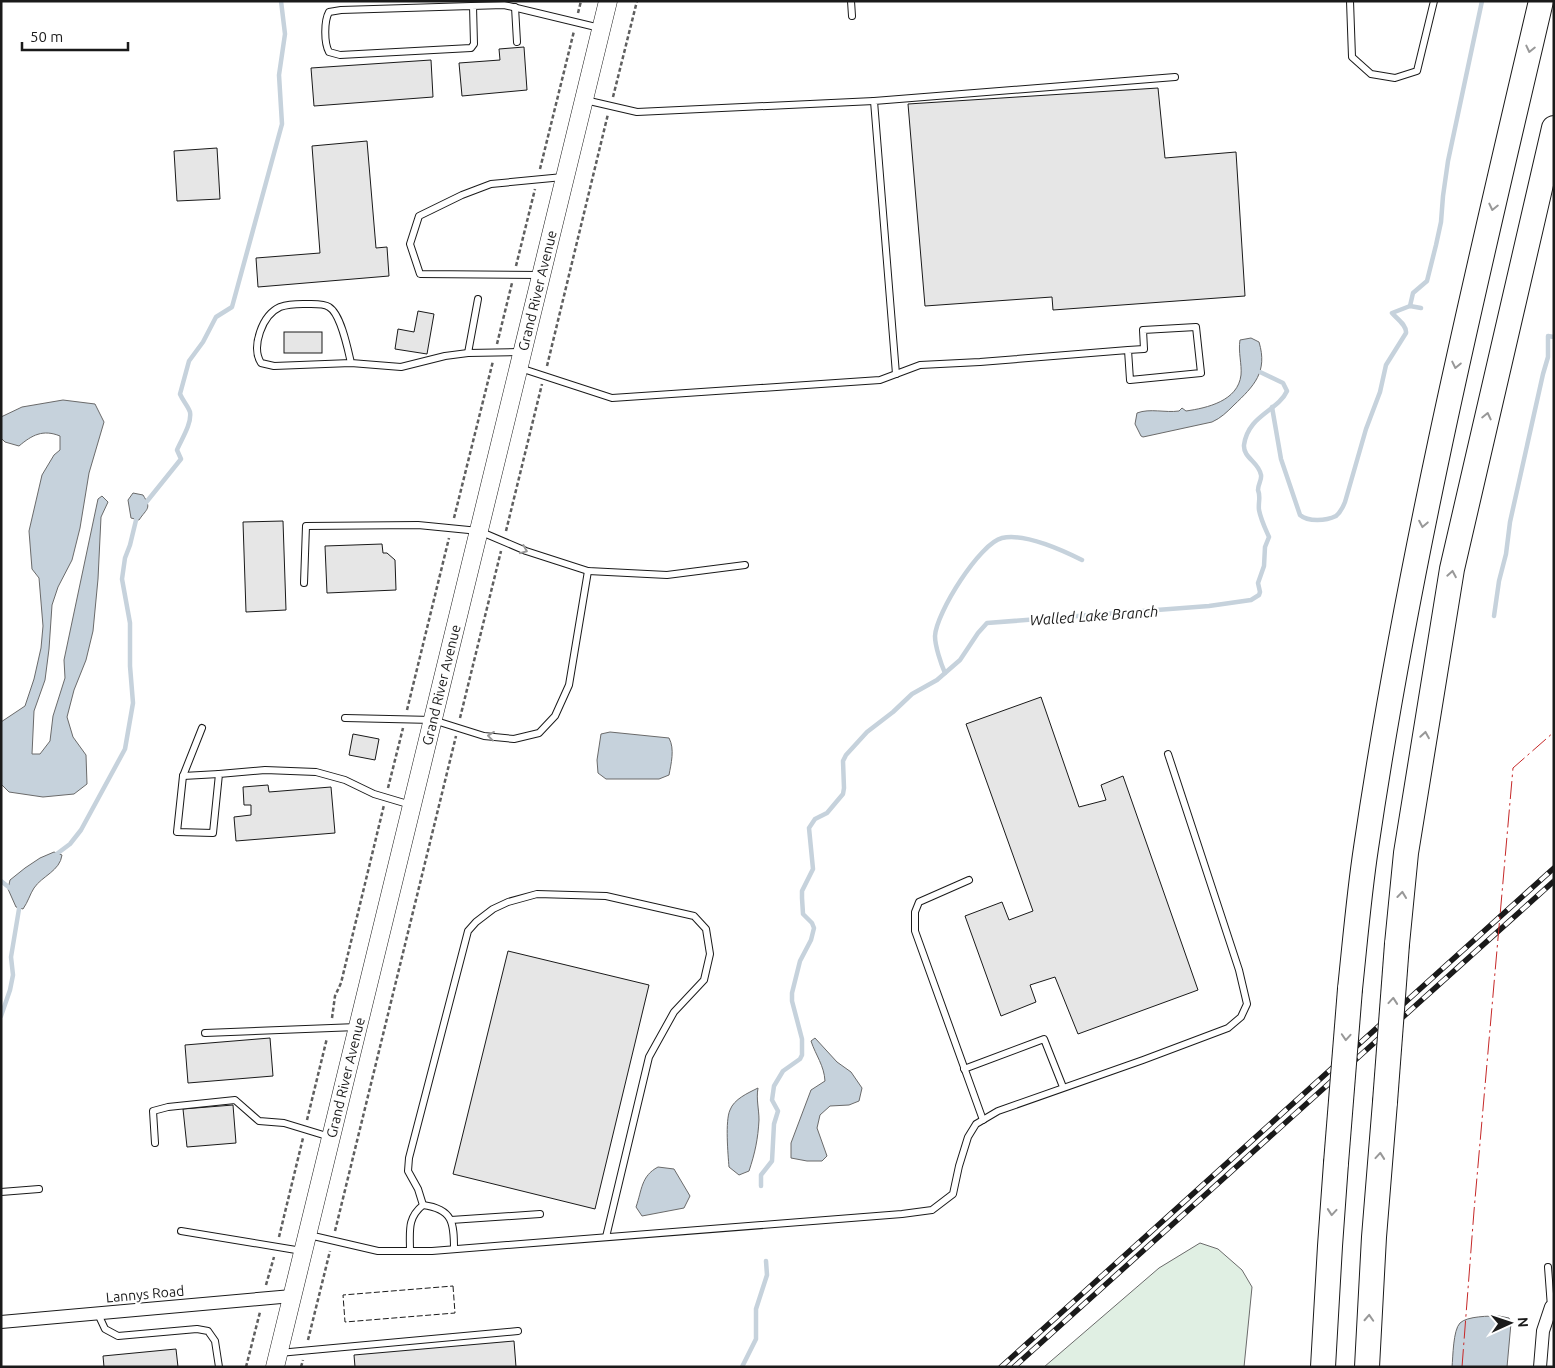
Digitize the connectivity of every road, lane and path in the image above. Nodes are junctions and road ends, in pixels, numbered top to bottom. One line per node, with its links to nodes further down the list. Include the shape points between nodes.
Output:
1 (581, 1): 11 (path)
2 (608, 1): 12 (main road, Grand River Avenue)
3 (636, 1): 17 (path)
4 (851, 1): 10 (lane)
5 (1350, 1): 6 (lane, via 1352,57 1371,74 1395,78 1417,71)
6 (1434, 1)
7 (1541, 1): 82 (highway, one-way to 82, bridge, via 1471,299 1412,576 1366,850 1350,988)
8 (472, 6): 8 (lane, via 335,10 326,17 327,48 340,56 472,48); 9 (lane)
9 (515, 7): 11 (lane); 13 (lane)
10 (852, 16)
11 (576, 22): 12 (lane); 20 (path)
12 (601, 28): 15 (main road, Grand River Avenue)
13 (517, 42)
14 (1175, 77): 16 (lane)
15 (584, 100): 17 (lane); 19 (main road, Grand River Avenue)
16 (874, 100): 17 (lane, via 637,112); 29 (lane)
17 (610, 106): 30 (path)
18 (1554, 128): 83 (highway, one-way to 18, bridge, via 1384,1102 1406,853 1452,569)
19 (565, 177): 20 (lane); 22 (main road, Grand River Avenue)
20 (538, 179): 21 (path); 21 (lane, via 491,184 441,204 419,216 410,244 420,274)
21 (514, 275): 22 (lane); 25 (path)
22 (541, 275): 27 (main road, Grand River Avenue)
23 (478, 299): 26 (lane)
24 (1128, 350): 24 (lane, via 1130,380 1201,373 1196,327 1143,330 1144,349); 29 (lane, via 920,365)
25 (495, 352): 26 (lane); 27 (lane); 31 (path)
26 (468, 353): 28 (lane, via 401,367)
27 (521, 360): 30 (lane); 32 (main road, Grand River Avenue)
28 (351, 363): 28 (lane, via 266,365 261,363 257,351 259,335 270,315 279,308 293,303 330,307 337,316)
29 (896, 374): 30 (lane, via 880,380 612,398)
30 (544, 376): 33 (path)
31 (452, 528): 32 (lane); 36 (lane, via 418,525 306,526); 38 (path)
32 (479, 531): 33 (lane); 39 (main road, Grand River Avenue)
33 (504, 541): 35 (lane, one-way to 35); 41 (path)
34 (745, 565): 35 (lane, via 667,575)
35 (588, 571): 41 (lane, one-way to 41, via 569,685 555,716 539,733 514,739 484,736)
36 (304, 583)
37 (345, 718): 38 (lane)
38 (405, 720): 39 (lane); 45 (path)
39 (433, 720): 41 (lane); 46 (main road, Grand River Avenue)
40 (202, 728): 44 (lane)
41 (458, 728): 65 (path)
42 (1168, 754): 53 (lane, via 1239,970 1246,1004 1241,1017 1228,1028)
43 (219, 774): 44 (lane); 44 (lane, via 213,833 177,832); 46 (lane, via 265,770 316,772)
44 (183, 776)
45 (390, 782)
46 (412, 805): 50 (main road, Grand River Avenue)
47 (382, 812): 49 (path)
48 (969, 880): 52 (lane, via 919,902 914,912 915,931)
49 (330, 1027): 50 (lane); 51 (lane); 55 (path)
50 (358, 1027): 56 (main road, Grand River Avenue)
51 (205, 1033)
52 (964, 1069): 53 (lane, via 1044,1039); 54 (lane)
53 (1063, 1088): 54 (lane, via 998,1110)
54 (982, 1120): 64 (lane, via 968,1137 954,1194 932,1210)
55 (305, 1129): 56 (lane); 57 (lane, via 259,1121 235,1100 153,1111); 67 (path)
56 (331, 1137): 66 (main road, Grand River Avenue)
57 (155, 1143)
58 (39, 1189): 59 (lane)
59 (1, 1192)
60 (424, 1205): 62 (lane, via 438,1207); 64 (lane, via 408,1171 409,1158 468,931 493,909 537,894 606,896 694,916 706,929 710,954 704,980 674,1012 649,1057); 69 (lane, via 414,1212)
61 (540, 1214): 62 (lane)
62 (451, 1220): 68 (lane)
63 (181, 1232): 67 (lane)
64 (606, 1237): 68 (lane)
65 (332, 1241): 66 (lane); 69 (lane, via 378,1252); 77 (path)
66 (306, 1243): 67 (lane); 71 (main road, Grand River Avenue)
67 (276, 1247): 72 (path)
68 (454, 1249): 69 (lane)
69 (410, 1251)
70 (1548, 1267): 73 (lane)
71 (292, 1296): 72 (street, Lannys Road); 78 (main road, Grand River Avenue)
72 (263, 1299): 74 (street, Lannys Road); 80 (path)
73 (1552, 1307): 84 (street, via 1543,1332)
74 (98, 1314): 75 (street, Lannys Road); 79 (lane, via 105,1329 118,1336 197,1329 208,1331 215,1341)
75 (1, 1322)
76 (518, 1331): 77 (lane)
77 (305, 1350): 78 (lane); 81 (path)
78 (276, 1360)
79 (219, 1367)
80 (246, 1367)
81 (301, 1367)
82 (1323, 1367)
83 (1367, 1367)
84 (1540, 1367)

